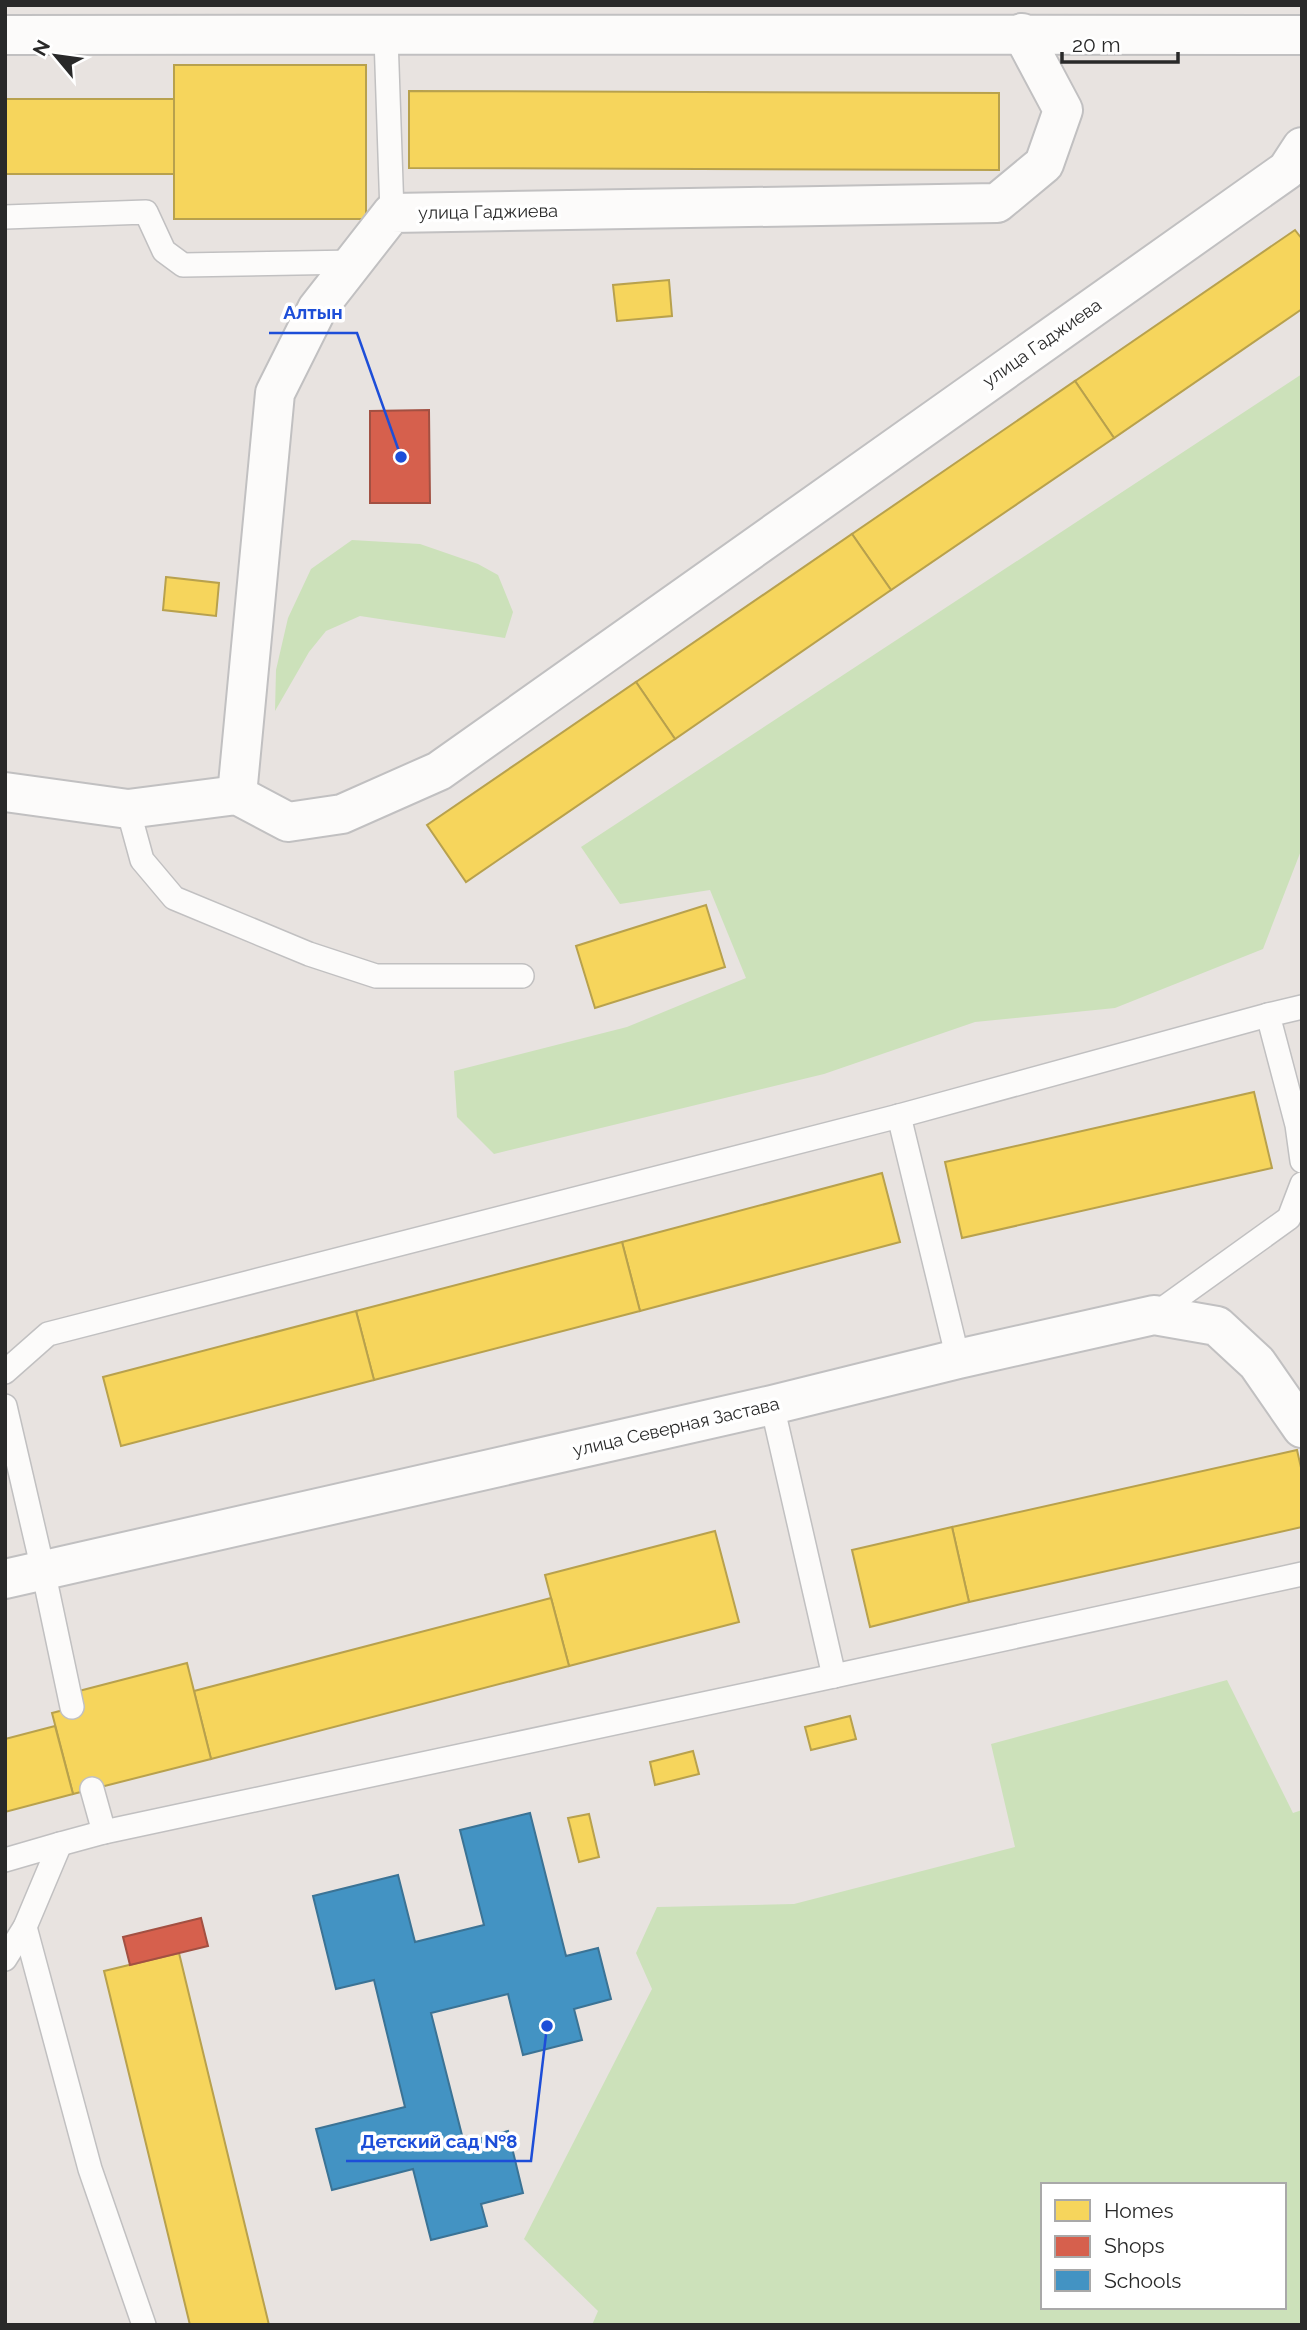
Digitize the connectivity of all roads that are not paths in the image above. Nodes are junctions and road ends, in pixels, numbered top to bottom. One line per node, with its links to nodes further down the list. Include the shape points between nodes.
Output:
1 (1022, 33): 3 (street); 4 (street); 6 (street, улица Гаджиева, via 1063,110 1044,164 997,203)
2 (5, 35): 4 (street)
3 (1302, 35)
4 (386, 37): 6 (lane)
5 (1302, 147): 10 (street, улица Гаджиева, via 1287,170 439,771 342,814 288,822)
6 (392, 213): 8 (street, улица Гаджиева)
7 (5, 217): 8 (lane, via 146,212 164,251 183,265)
8 (355, 262): 10 (street, улица Гаджиева, via 317,309 275,393)
9 (5, 792): 11 (street)
10 (237, 795): 11 (street)
11 (128, 809): 12 (lane, via 142,860 174,898 309,954 376,976)
12 (522, 976)
13 (1302, 1007): 14 (lane)
14 (1268, 1015): 15 (lane); 16 (lane)
15 (899, 1116): 19 (lane); 20 (lane, via 48,1334)
16 (1302, 1161)
17 (1302, 1184): 18 (lane, via 1289,1218)
18 (1154, 1315): 19 (street, улица Северная Застава); 23 (street, улица Северная Застава, via 1217,1326 1257,1363)
19 (958, 1359): 21 (street, улица Северная Застава)
20 (5, 1372)
21 (772, 1405): 24 (street, улица Северная Застава); 27 (lane)
22 (5, 1406): 24 (lane)
23 (1302, 1428)
24 (43, 1570): 26 (street, улица Северная Застава); 28 (lane)
25 (1302, 1574): 27 (lane)
26 (5, 1579)
27 (834, 1676): 30 (lane)
28 (72, 1707)
29 (92, 1789): 30 (lane)
30 (104, 1832): 31 (lane)
31 (60, 1844): 32 (lane); 33 (lane)
32 (5, 1860)
33 (25, 1927): 34 (lane); 35 (lane, via 90,2169)
34 (5, 1959)
35 (144, 2325)

